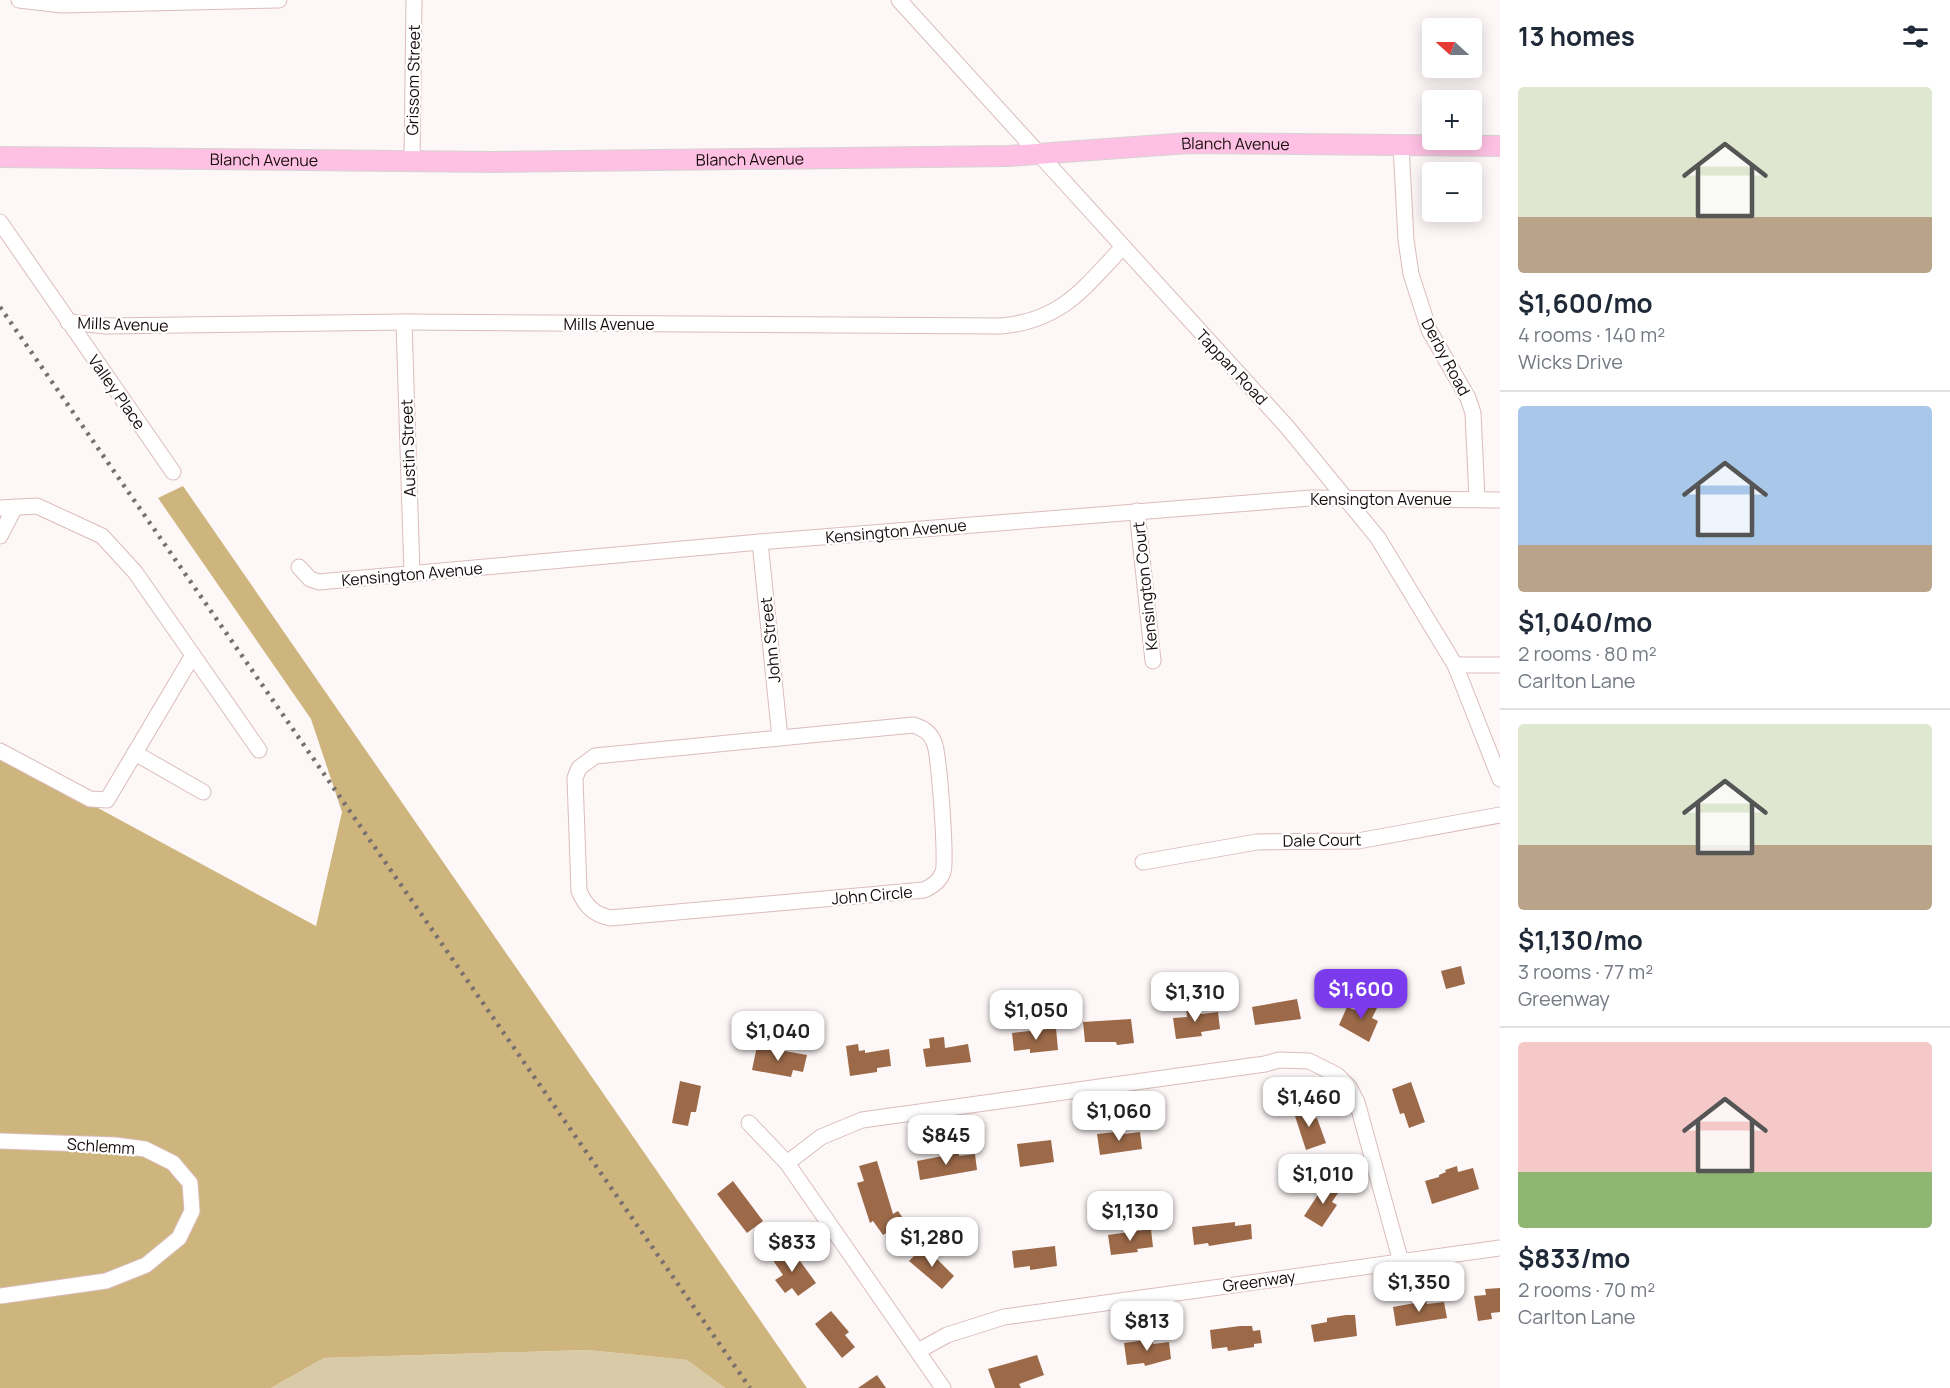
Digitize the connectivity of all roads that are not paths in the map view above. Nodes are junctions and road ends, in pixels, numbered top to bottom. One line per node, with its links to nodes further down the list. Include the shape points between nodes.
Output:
1 (19, 0): 2 (street, via 62,4)
2 (279, 0)
3 (414, 0): 9 (street, Grissom Street)
4 (899, 0): 7 (street, Tappan Road)
5 (1401, 145): 6 (main road, Blanch Avenue); 7 (main road, Blanch Avenue, via 1189,143); 16 (street, Derby Road, via 1411,274 1428,330 1473,413)
6 (1500, 146)
7 (1036, 154): 9 (main road, Blanch Avenue); 11 (street, Tappan Road)
8 (0, 157): 9 (main road, Blanch Avenue)
9 (412, 161)
10 (0, 222): 12 (street, Valley Place)
11 (1122, 248): 13 (street, Mills Avenue, via 1073,300 1040,319 1022,324); 15 (street, Tappan Road, via 1288,428)
12 (68, 322): 13 (street, Mills Avenue, via 137,326); 14 (street, Valley Place)
13 (404, 322): 23 (street, Austin Street)
14 (173, 472)
15 (1343, 496): 16 (street, Kensington Avenue); 19 (street, Kensington Avenue); 26 (street, Tappan Road, via 1378,538)
16 (1477, 499): 17 (street, Kensington Avenue)
17 (1500, 500)
18 (8, 507): 20 (street); 24 (street, via 37,506 102,536 135,572)
19 (1137, 511): 21 (street, Kensington Avenue); 25 (street, Kensington Court)
20 (0, 536)
21 (760, 542): 23 (street, Kensington Avenue); 28 (street, John Street)
22 (299, 567): 23 (street, Kensington Avenue, via 319,582)
23 (412, 574)
24 (194, 655): 29 (street); 31 (street)
25 (1153, 661)
26 (1455, 665): 27 (street); 32 (street, Tappan Road)
27 (1500, 665)
28 (780, 738): 28 (street, John Circle, via 904,725 923,728 935,745 945,860 940,880 924,890 610,918 590,909 579,891 575,778 586,760)
29 (260, 750)
30 (0, 751): 31 (street, via 90,799 107,800)
31 (135, 753): 33 (street)
32 (1500, 779)
33 (203, 792)
34 (1500, 815): 35 (street, Dale Court, via 1358,841 1257,842)
35 (1143, 862)
36 (749, 1123): 38 (street)
37 (0, 1141): 41 (street, Schlemm, via 145,1149 173,1162 190,1183 192,1211 179,1238 146,1264 106,1281)
38 (787, 1163): 40 (street, via 821,1137 862,1120 1280,1060 1309,1061 1337,1075 1358,1102); 42 (street)
39 (1500, 1248): 40 (street, Greenway)
40 (1401, 1262): 42 (street, Greenway, via 1004,1317 956,1331)
41 (0, 1296)
42 (918, 1351): 43 (street)
43 (943, 1388)

